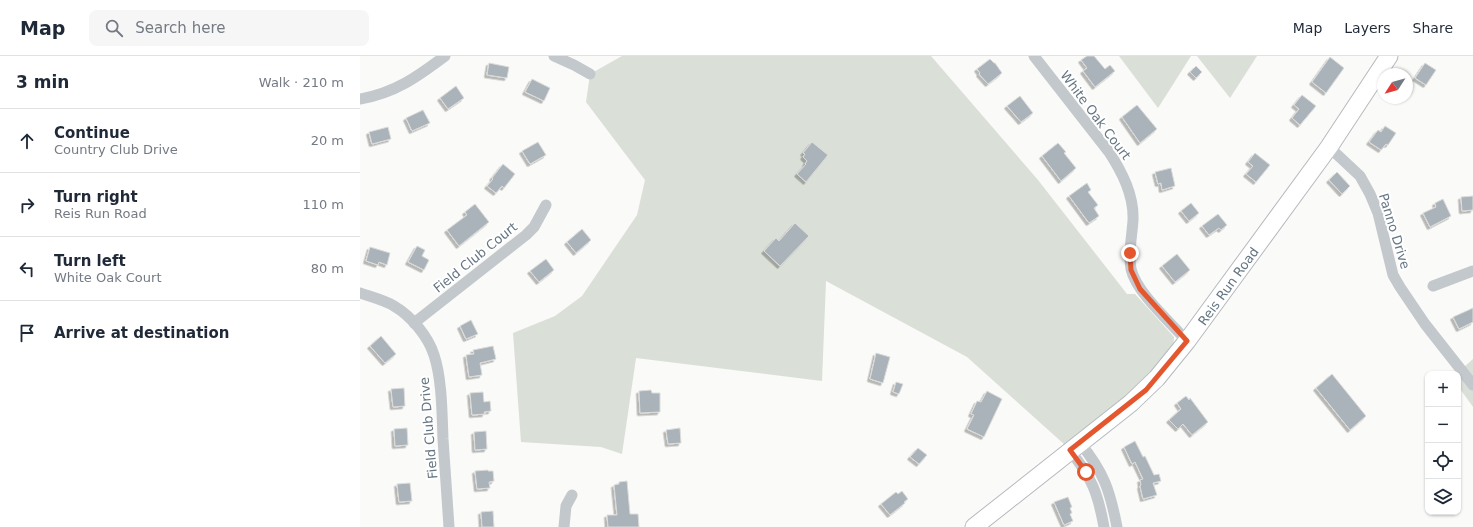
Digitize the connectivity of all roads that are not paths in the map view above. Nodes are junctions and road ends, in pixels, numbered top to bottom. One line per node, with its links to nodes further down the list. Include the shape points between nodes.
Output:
1 (445, 56): 6 (street, via 401,86)
2 (554, 56): 5 (street)
3 (1034, 56): 13 (street, White Oak Court, via 1118,165 1132,204 1131,270 1140,289)
4 (1389, 56): 7 (main road, Reis Run Road)
5 (590, 74)
6 (360, 99)
7 (1329, 147): 13 (main road, Reis Run Road); 14 (street, Panno Drive, via 1360,176 1370,194 1378,213 1393,275 1400,287 1425,324)
8 (546, 206): 12 (street, Field Club Court, via 534,227)
9 (1473, 271): 10 (street)
10 (1432, 286)
11 (360, 294): 12 (street, Field Club Drive, via 394,306)
12 (414, 323): 17 (street, Field Club Drive, via 434,355 442,396)
13 (1187, 341): 15 (main road, Reis Run Road, via 1146,390)
14 (1473, 385)
15 (1075, 447): 19 (main road, Reis Run Road); 20 (street, via 1100,504); 21 (street, via 1097,466 1104,478)
16 (572, 495): 18 (street, via 566,506)
17 (449, 527)
18 (564, 527)
19 (974, 527)
20 (1104, 527)
21 (1117, 527)

